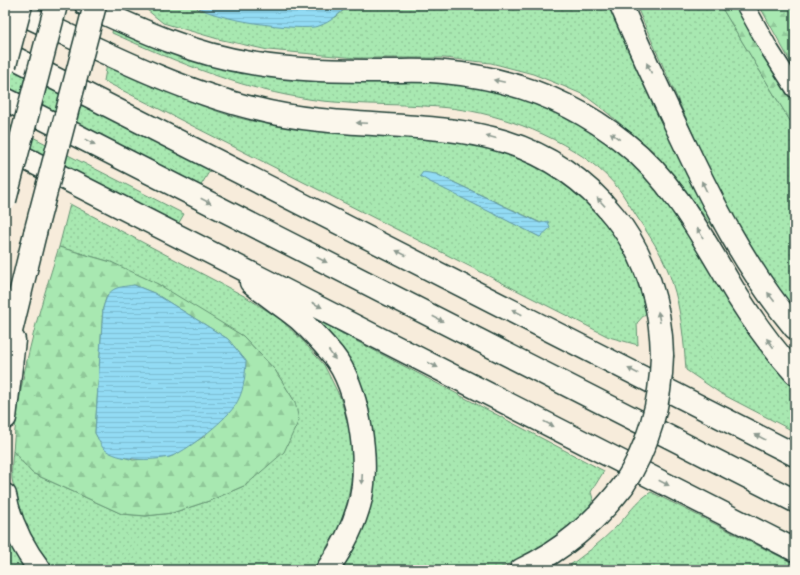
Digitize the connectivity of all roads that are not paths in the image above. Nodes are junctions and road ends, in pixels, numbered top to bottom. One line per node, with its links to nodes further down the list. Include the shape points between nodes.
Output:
1 (21, 5): 9 (highway, bridge)
2 (56, 5): 13 (highway, bridge)
3 (86, 5): 18 (highway, one-way to 3, via 755,322 693,221 654,171 626,143 597,123 552,98 516,85 443,72 321,70 232,60 184,48)
4 (95, 5): 15 (highway, bridge)
5 (621, 5): 16 (highway, one-way to 5, via 758,280 710,197)
6 (745, 5): 10 (street)
7 (5, 6): 26 (highway, one-way to 7, bridge, via 546,557 576,536 600,514 623,486 640,456 653,424 660,390 662,332 646,271 631,241 609,210 566,171 541,156 508,142 472,132 329,120 256,109 217,98 158,76)
8 (5, 53): 20 (highway, one-way to 8)
9 (5, 65)
10 (795, 89)
11 (5, 99): 22 (highway, one-way to 22)
12 (5, 148): 14 (highway)
13 (5, 200)
14 (232, 262): 23 (highway, one-way to 23); 25 (highway, one-way to 25, via 259,290 299,319 333,356 353,393 364,450 361,498 344,541)
15 (19, 297): 17 (highway); 19 (highway)
16 (795, 328)
17 (5, 356)
18 (795, 373)
19 (5, 418)
20 (795, 455)
21 (5, 495): 24 (highway, via 11,520)
22 (795, 501)
23 (795, 550)
24 (40, 570)
25 (328, 570)
26 (521, 570)

